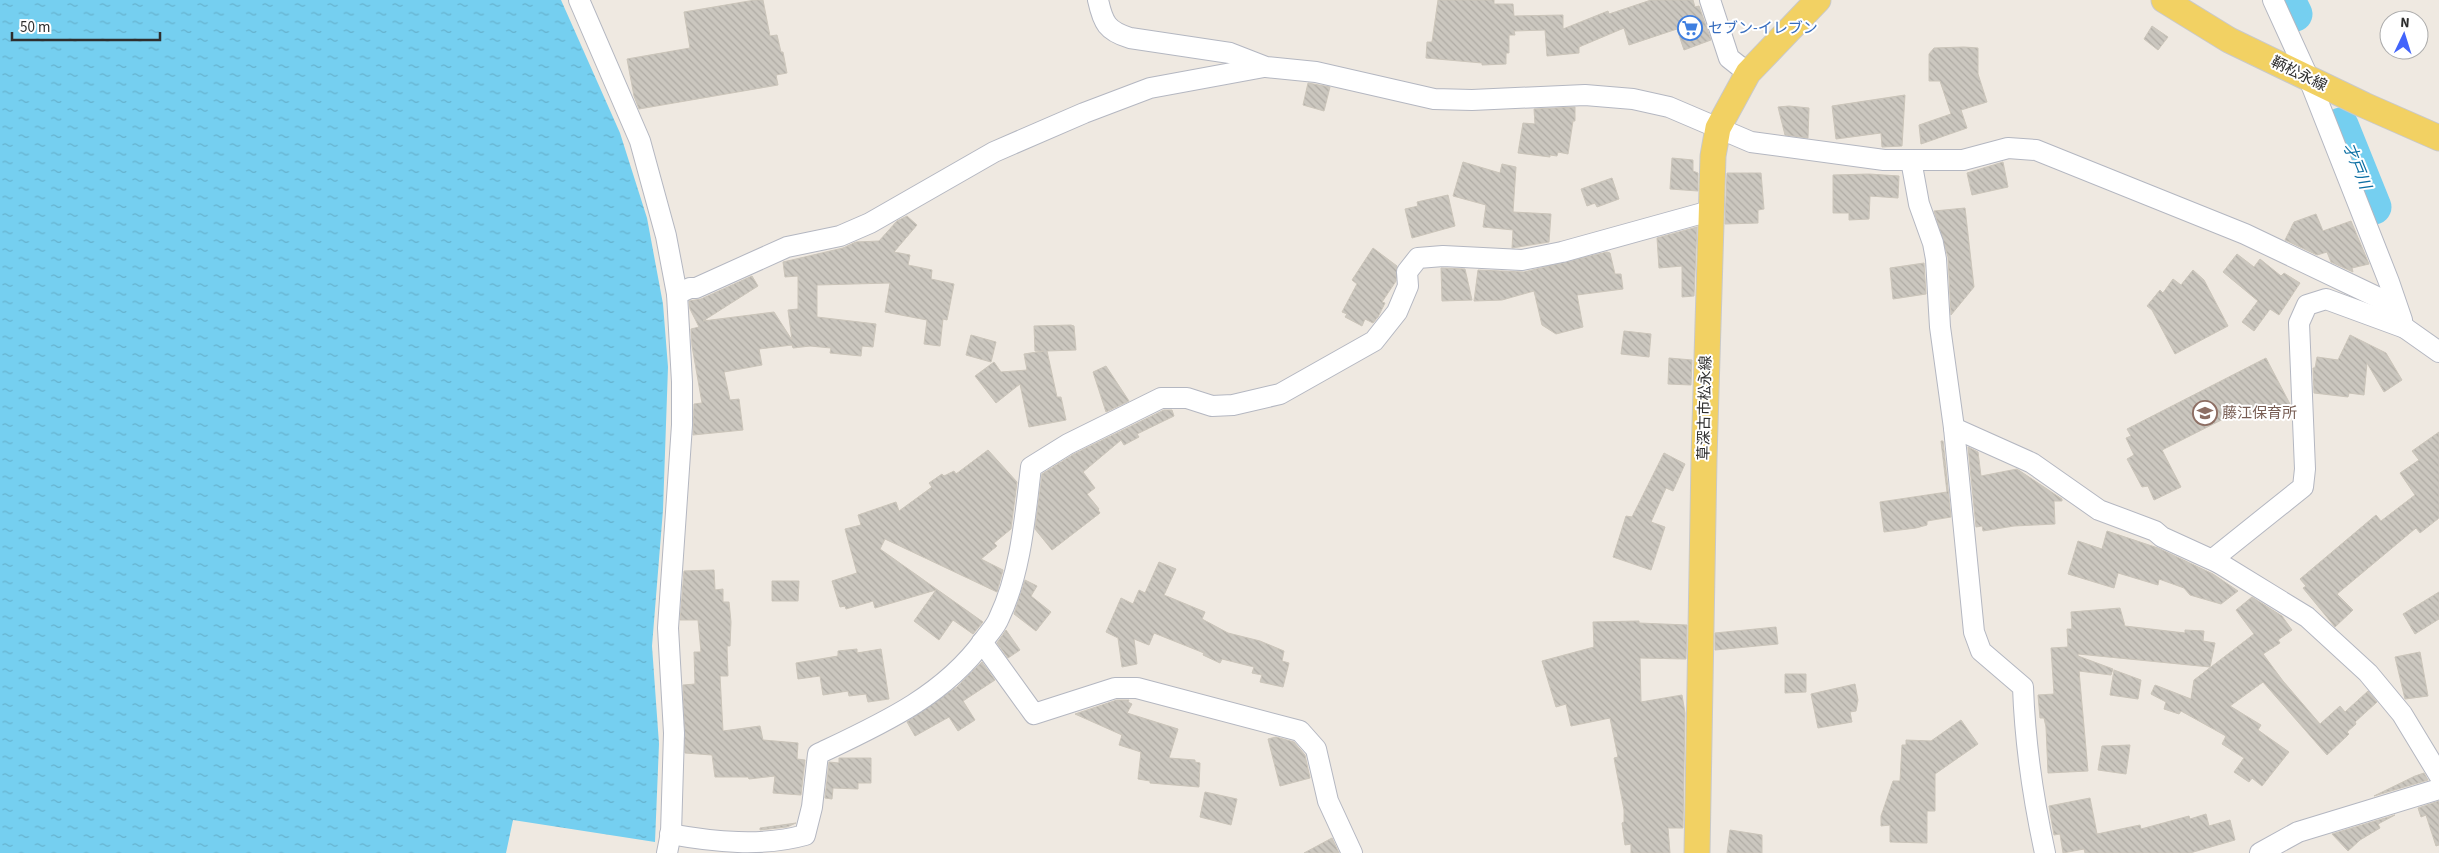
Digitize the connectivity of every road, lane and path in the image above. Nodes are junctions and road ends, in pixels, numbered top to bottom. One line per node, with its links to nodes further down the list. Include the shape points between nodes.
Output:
1 (579, 0): 14 (street, via 640,141 666,236)
2 (1098, 0): 7 (street, via 1107,27 1116,34 1230,53)
3 (1710, 0): 8 (street, via 1729,58)
4 (1818, 0): 8 (main road, 草深古市松永線)
5 (2164, 0): 9 (main road, 鞆松永線, via 2229,40)
6 (2273, 0): 9 (street)
7 (1266, 66): 10 (street, via 1316,72 1434,99 1585,96 1632,99 1668,108); 14 (street, via 1150,88 1084,113 994,152 870,223 840,236 787,247)
8 (1748, 73): 10 (main road, 草深古市松永線)
9 (2309, 79): 11 (main road, 鞆松永線); 15 (street)
10 (1718, 128): 12 (street, via 1751,142 1884,160); 13 (main road, 草深古市松永線)
11 (2439, 138)
12 (1912, 160): 15 (street, via 1963,160 2008,148 2036,150 2245,234 2379,298); 17 (street, via 1920,204 1936,259 1940,328)
13 (1710, 211): 19 (street, via 1522,260 1418,258 1408,272 1408,286 1396,312 1374,341 1280,394 1233,405 1212,406 1187,398 1161,398 1068,444 1031,467 1023,534 1012,584 999,620); 24 (main road, 草深古市松永線)
14 (677, 294): 22 (street, via 682,425 668,628 674,733)
15 (2404, 328): 16 (street); 18 (street, via 2326,299 2307,305 2299,323 2303,487 2214,559)
16 (2439, 352)
17 (1954, 428): 18 (street, via 2032,463 2099,510 2155,531); 25 (street, via 1974,632 1981,651 2023,688 2024,732)
18 (2219, 563): 20 (street, via 2307,617 2368,673 2402,714)
19 (982, 642): 22 (street, via 966,663 933,692 885,722 818,754 805,835 790,839); 23 (street, via 1034,714 1115,688 1138,688 1300,731 1316,749 1328,801)
20 (2439, 775)
21 (2439, 789): 26 (street, via 2298,832)
22 (669, 844)
23 (1352, 853)
24 (1697, 853)
25 (2045, 853)
26 (2260, 853)

